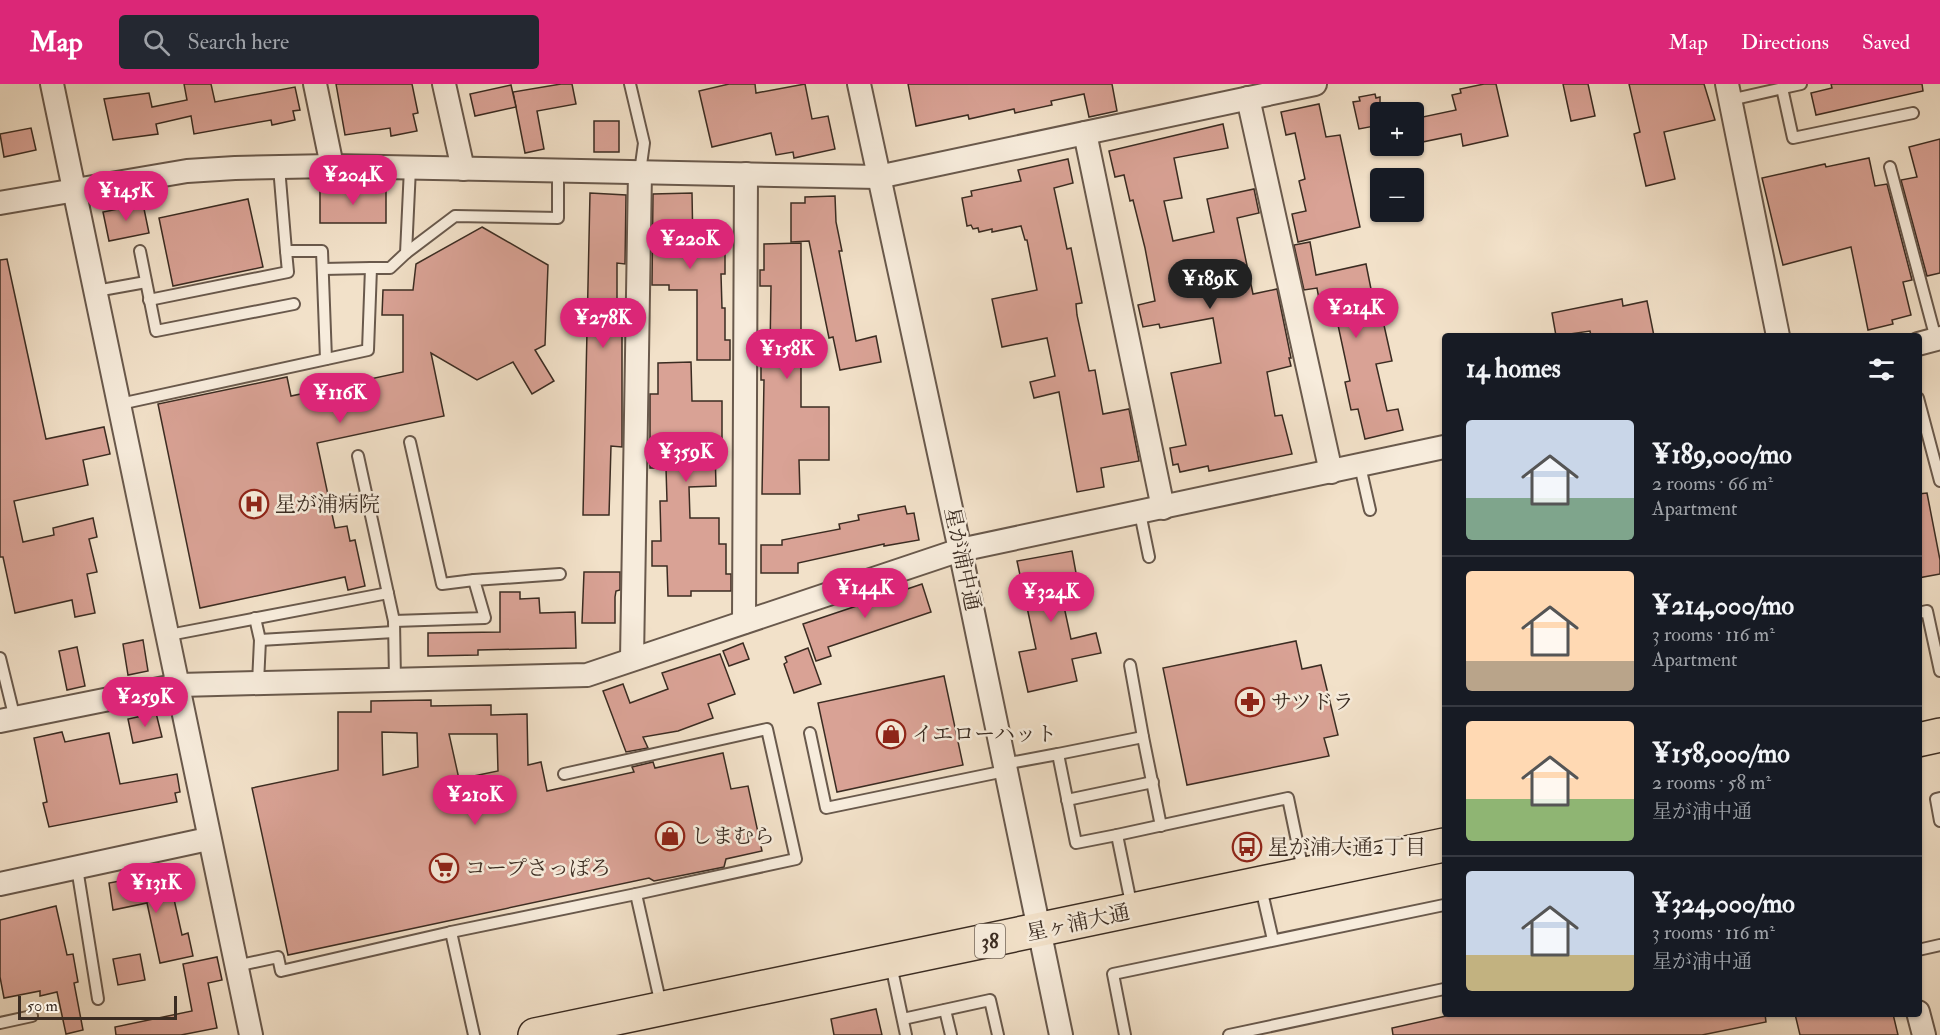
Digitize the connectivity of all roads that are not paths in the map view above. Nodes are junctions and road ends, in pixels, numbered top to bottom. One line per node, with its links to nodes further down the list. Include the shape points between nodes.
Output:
1 (52, 84): 22 (street)
2 (315, 84): 13 (street)
3 (444, 84): 17 (street)
4 (630, 84): 19 (lane, via 644,143)
5 (859, 84): 21 (street, 星が浦中通)
6 (1315, 84): 10 (street)
7 (1801, 84): 8 (lane)
8 (1782, 88): 9 (lane); 11 (lane, via 1793,138)
9 (1729, 92): 33 (street)
10 (1248, 98): 12 (street); 42 (street)
11 (1912, 113)
12 (1084, 133): 21 (street); 44 (street)
13 (332, 166): 14 (street); 16 (street)
14 (279, 167): 22 (street, via 187,171); 25 (lane)
15 (1890, 167): 34 (lane)
16 (410, 168): 17 (street); 26 (lane)
17 (463, 169): 18 (street)
18 (558, 171): 19 (street); 26 (lane, via 558,218 455,216)
19 (640, 172): 20 (street); 59 (street)
20 (746, 174): 21 (street); 54 (street)
21 (878, 177): 47 (street, 星が浦中通)
22 (75, 190): 23 (street); 30 (street)
23 (0, 203)
24 (140, 251): 29 (lane)
25 (286, 251): 27 (lane, via 322,251); 31 (lane, via 288,272)
26 (406, 253): 28 (lane, via 390,268)
27 (323, 268): 28 (lane); 35 (lane)
28 (371, 268): 35 (lane, via 368,350)
29 (146, 282): 30 (lane); 31 (lane)
30 (96, 291): 36 (street)
31 (149, 300): 32 (lane, via 156,331)
32 (294, 304)
33 (1777, 333)
34 (1932, 341)
35 (326, 359): 36 (lane)
36 (120, 404): 56 (street)
37 (1922, 413): 43 (lane)
38 (410, 442): 50 (lane, via 442,584)
39 (1442, 447): 41 (street)
40 (358, 456): 51 (lane)
41 (1360, 465): 42 (street); 45 (lane)
42 (1331, 472): 44 (street)
43 (1940, 481)
44 (1163, 508): 46 (street)
45 (1370, 510)
46 (1140, 513): 47 (street); 48 (lane)
47 (960, 550): 54 (street); 71 (street, 星が浦中通)
48 (1149, 558)
49 (560, 574): 50 (lane)
50 (474, 580): 55 (lane, via 484,618)
51 (388, 593): 53 (lane); 55 (lane)
52 (1922, 612): 61 (lane, via 1927,611)
53 (255, 618): 56 (lane); 57 (lane)
54 (744, 622): 59 (street)
55 (394, 627): 57 (lane); 62 (lane)
56 (169, 635): 64 (street)
57 (260, 640): 63 (lane)
58 (0, 658): 65 (lane)
59 (632, 659): 62 (street, via 587,675)
60 (1130, 665): 68 (lane)
61 (1940, 671)
62 (395, 680): 63 (street)
63 (258, 683): 64 (street)
64 (179, 685): 65 (street); 79 (street)
65 (7, 720)
66 (810, 733): 71 (lane, via 826,808)
67 (1940, 735): 69 (highway)
68 (1143, 736): 70 (lane); 73 (lane)
69 (1922, 739)
70 (1058, 754): 71 (lane); 75 (lane)
71 (1004, 768): 88 (street, 星が浦中通)
72 (564, 774): 85 (lane, via 767,729 796,859)
73 (1152, 782): 75 (lane); 77 (lane)
74 (1940, 798): 76 (lane, via 1936,798)
75 (1067, 800): 78 (lane, via 1076,843)
76 (1940, 821)
77 (1161, 826): 78 (lane); 82 (lane, via 1288,798)
78 (1117, 835): 87 (lane)
79 (208, 839): 81 (street); 94 (street)
80 (1442, 845): 82 (highway, 星ヶ浦大通 / 38)
81 (76, 868): 83 (street); 96 (lane)
82 (1304, 875): 84 (highway, 星ヶ浦大通 / 38)
83 (0, 884)
84 (1260, 884): 87 (highway, 星ヶ浦大通 / 38); 90 (lane)
85 (636, 894): 89 (lane); 97 (lane)
86 (1442, 904): 90 (lane)
87 (1133, 911): 88 (highway, 星ヶ浦大通 / 38)
88 (1039, 931): 93 (highway, 星ヶ浦大通 / 38); 109 (street, 星が浦中通)
89 (452, 932): 94 (lane, via 281,971 278,957); 104 (lane)
90 (1273, 940): 110 (lane, via 1113,974)
91 (1940, 945): 92 (lane)
92 (1922, 949)
93 (890, 962): 97 (highway, 星ヶ浦大通 / 38); 101 (lane)
94 (236, 966): 103 (street)
95 (1442, 989): 111 (lane)
96 (98, 999)
97 (662, 1009): 105 (highway, 星ヶ浦大通 / 38)
98 (945, 1010): 101 (lane); 107 (lane); 108 (lane, via 990,1000)
99 (32, 1016): 102 (lane)
100 (1919, 1017): 112 (street)
101 (903, 1020): 106 (lane)
102 (0, 1023)
103 (251, 1035)
104 (474, 1035)
105 (535, 1035)
106 (906, 1035)
107 (951, 1035)
108 (998, 1035)
109 (1061, 1035)
110 (1125, 1035)
111 (1229, 1035)
112 (1924, 1035)

